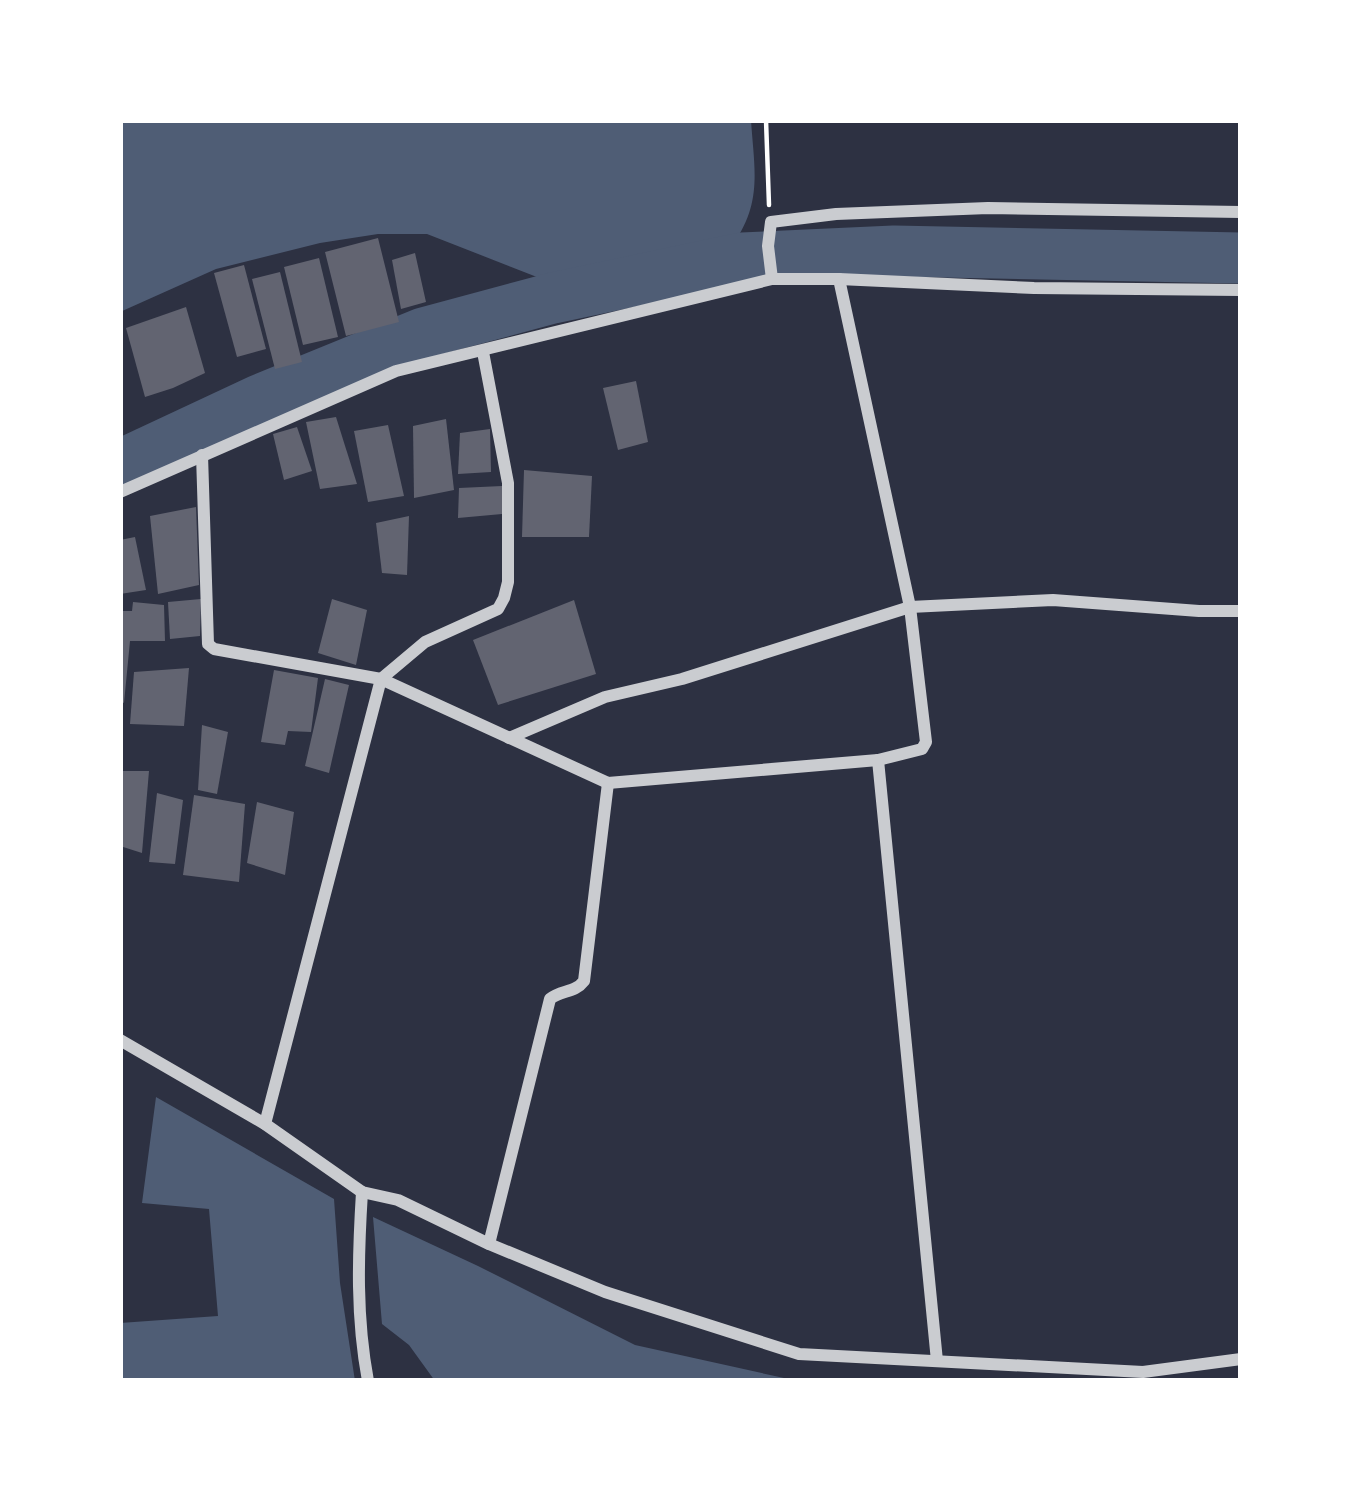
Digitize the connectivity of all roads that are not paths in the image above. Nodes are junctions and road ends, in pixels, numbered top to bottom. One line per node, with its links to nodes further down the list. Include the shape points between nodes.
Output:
1 (1241, 212): 2 (street, via 836,214 770,223)
2 (771, 274): 3 (street); 5 (street)
3 (839, 279): 4 (street); 8 (street)
4 (1241, 290)
5 (483, 352): 6 (street, via 396,371); 10 (street, via 508,483 505,598 499,609 425,642)
6 (202, 455): 7 (street); 10 (street, via 211,648)
7 (120, 492)
8 (910, 607): 9 (street, via 1053,600); 11 (street, via 605,697); 12 (street, via 926,742)
9 (1241, 611)
10 (381, 679): 11 (street); 15 (street)
11 (509, 738): 13 (street)
12 (878, 760): 13 (street); 19 (street)
13 (608, 783): 17 (street, via 584,981 550,999)
14 (120, 1040): 15 (street)
15 (265, 1124): 16 (street)
16 (362, 1192): 17 (street, via 398,1200); 20 (street, via 357,1270)
17 (489, 1244): 19 (street, via 605,1292 799,1354)
18 (1241, 1359): 19 (street, via 1143,1372)
19 (937, 1361)
20 (368, 1381)

